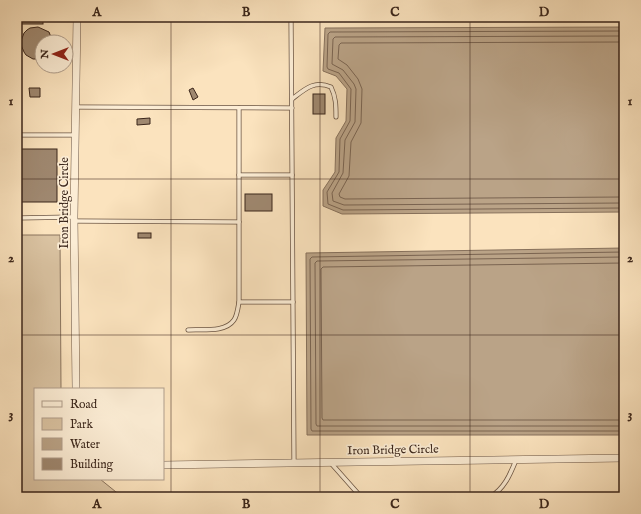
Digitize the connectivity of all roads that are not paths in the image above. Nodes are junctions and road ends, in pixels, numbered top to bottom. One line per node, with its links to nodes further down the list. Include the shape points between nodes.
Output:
1 (77, 17): 4 (street, Iron Bridge Circle)
2 (291, 17): 3 (lane)
3 (292, 99): 6 (lane); 7 (lane, via 310,85 332,87 336,101)
4 (76, 107): 5 (lane); 8 (street, Iron Bridge Circle)
5 (239, 108): 6 (lane); 10 (lane)
6 (292, 108): 11 (lane)
7 (336, 117)
8 (75, 135): 9 (lane); 13 (street, Iron Bridge Circle)
9 (17, 136)
10 (239, 175): 11 (lane); 14 (lane)
11 (292, 175): 16 (lane)
12 (17, 218): 13 (lane)
13 (74, 219): 14 (lane); 18 (street, Iron Bridge Circle)
14 (239, 222): 15 (lane)
15 (239, 302): 16 (lane); 17 (lane, via 235,319 230,325 219,329)
16 (293, 302): 22 (lane)
17 (188, 330)
18 (76, 388)
19 (624, 458): 20 (street, Iron Bridge Circle)
20 (516, 460): 21 (street, Iron Bridge Circle); 25 (lane, via 507,481)
21 (330, 462): 22 (street, Iron Bridge Circle); 24 (lane)
22 (294, 463): 23 (street, Iron Bridge Circle)
23 (164, 465)
24 (361, 497)
25 (490, 497)

